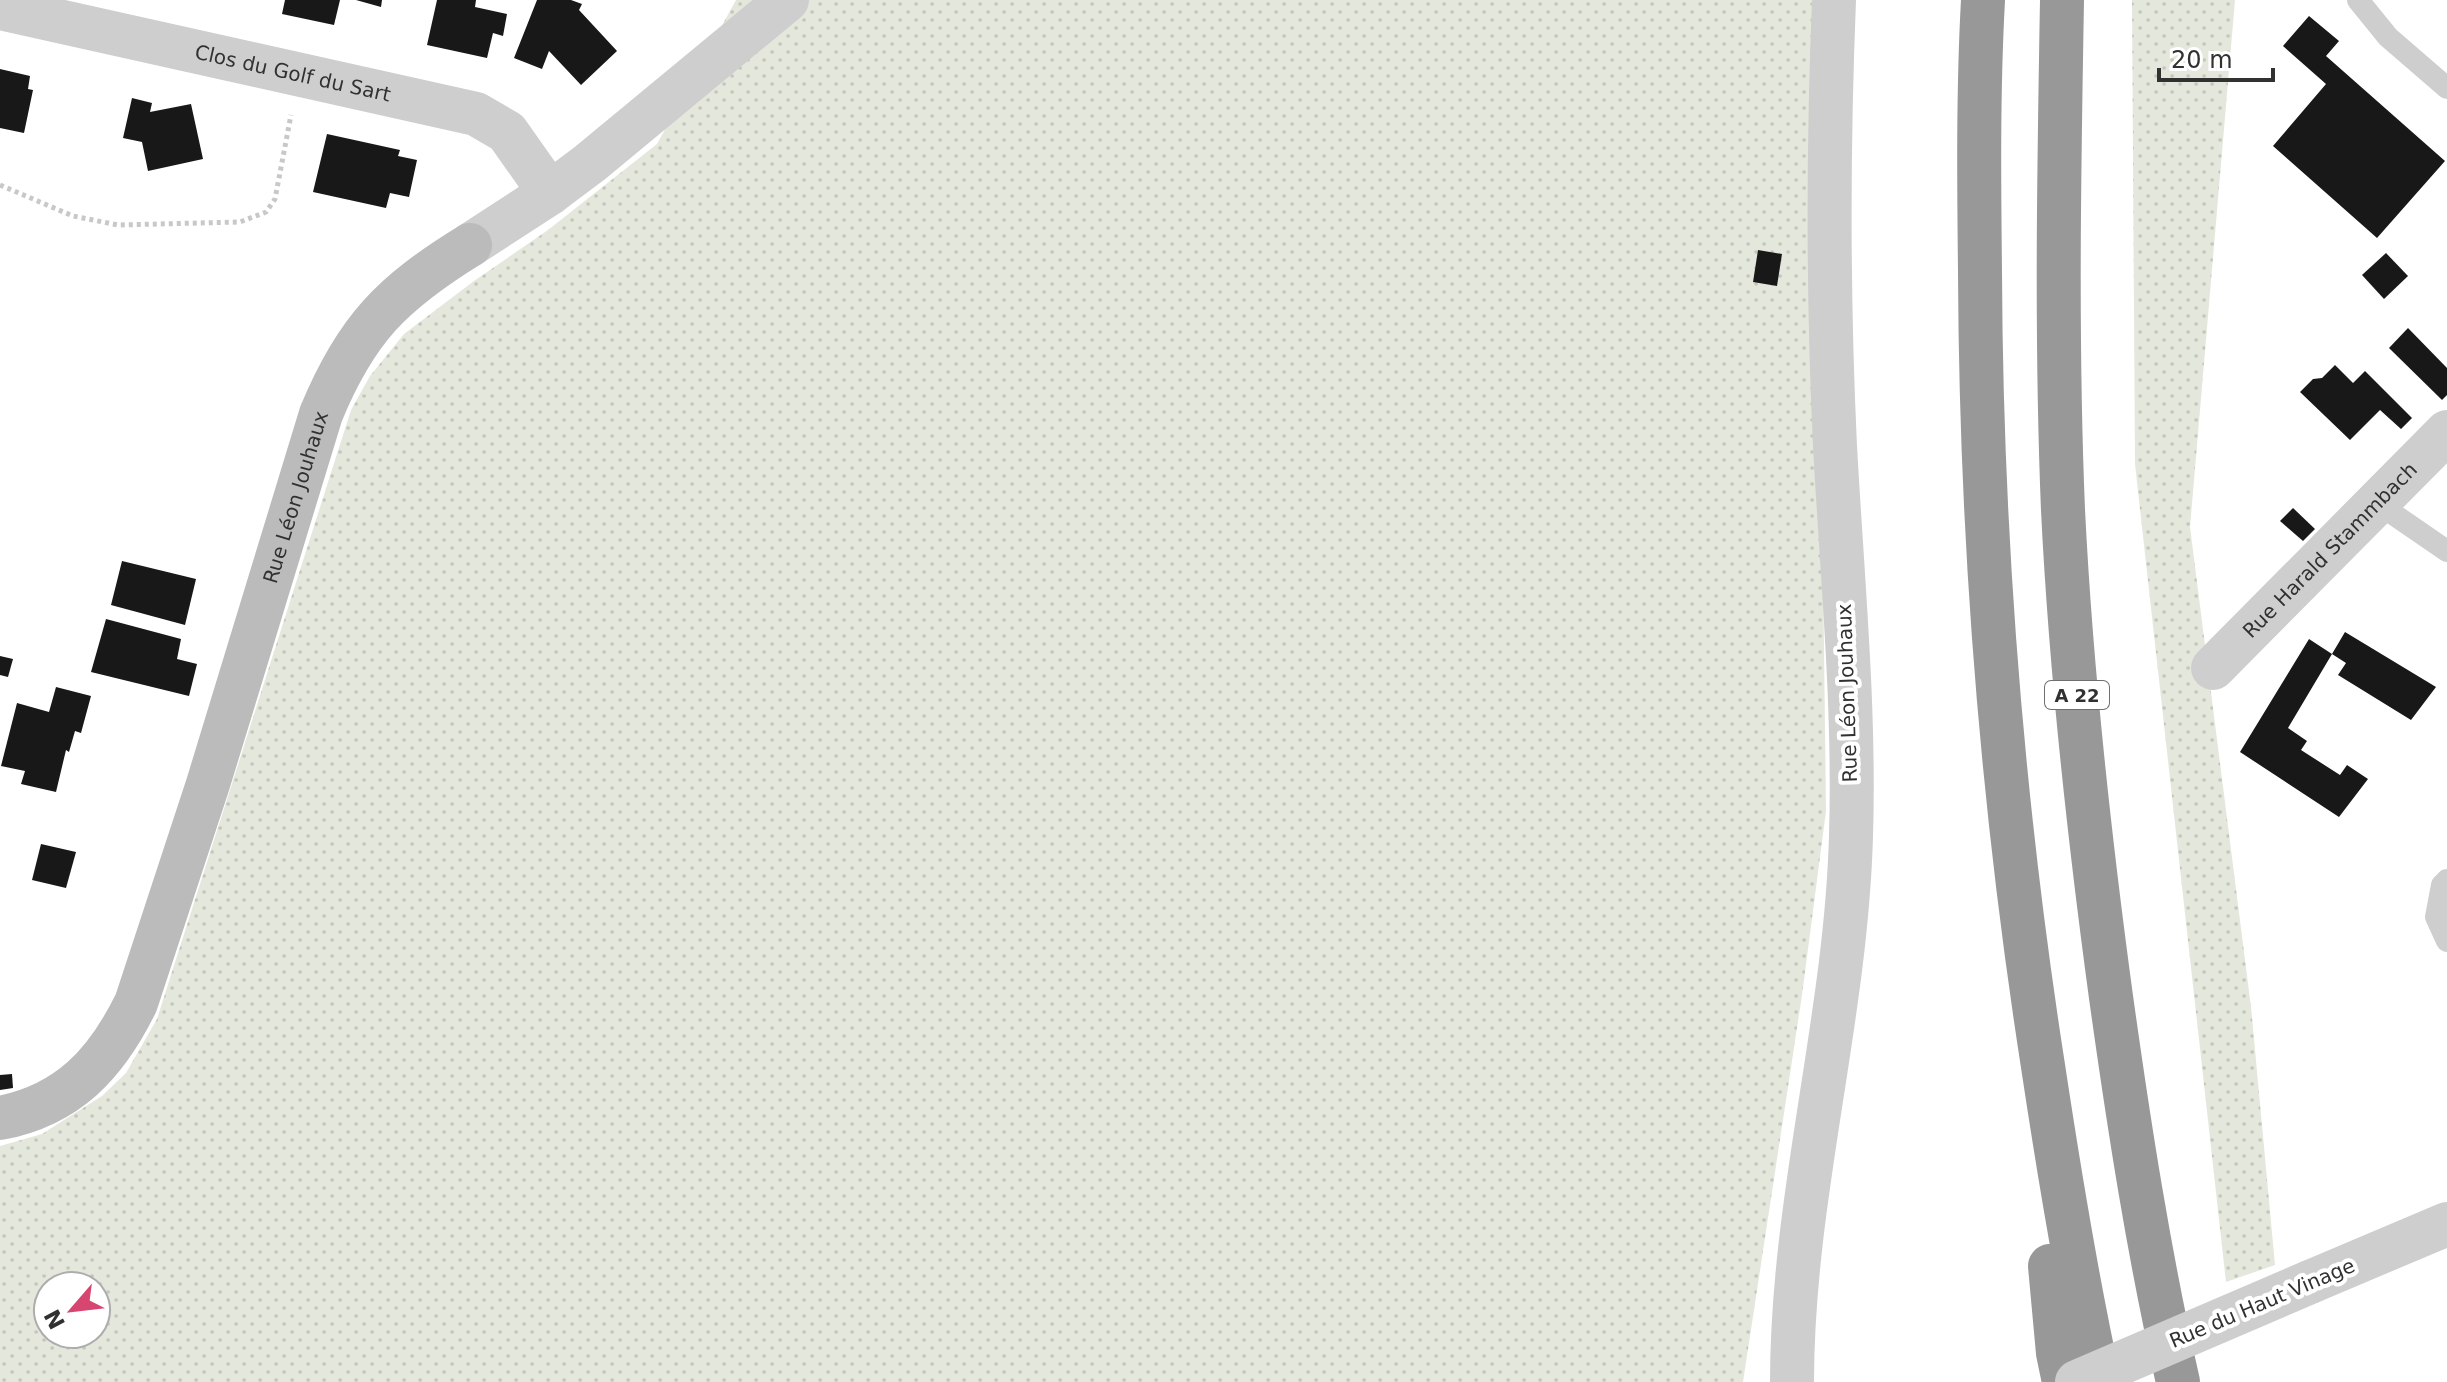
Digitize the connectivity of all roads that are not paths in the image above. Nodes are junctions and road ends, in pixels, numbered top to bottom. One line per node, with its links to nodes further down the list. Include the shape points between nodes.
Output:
1 (787, 0): 8 (street, Rue Léon Jouhaux)
2 (1834, 0): 18 (street, Rue Léon Jouhaux, via 1832,321 1851,834 1843,956 1801,1227)
3 (1983, 0): 15 (highway, via 1980,328 1989,589 2014,863)
4 (2062, 0): 22 (highway, A 22, via 2057,315 2063,512 2078,711 2116,1033 2149,1243)
5 (2358, 0): 7 (lane, via 2388,37)
6 (0, 8): 8 (street, Clos du Golf du Sart, via 476,114 507,132)
7 (2447, 88)
8 (550, 193): 16 (street, Rue Léon Jouhaux, via 393,300 350,352 321,414 136,1003 110,1049 71,1089 28,1113)
9 (2447, 432): 10 (street, Rue Harald Stammbach)
10 (2377, 503): 11 (lane); 12 (street, Rue Harald Stammbach)
11 (2447, 551)
12 (2213, 668)
13 (2447, 880): 14 (lane, via 2436,917)
14 (2447, 941)
15 (2043, 1068): 19 (highway, via 2052,1303); 21 (highway, via 2072,1255)
16 (0, 1118)
17 (2447, 1224): 20 (street, Rue du Haut Vinage, bridge)
18 (1792, 1382)
19 (2064, 1382)
20 (2077, 1382)
21 (2099, 1382)
22 (2178, 1382)

